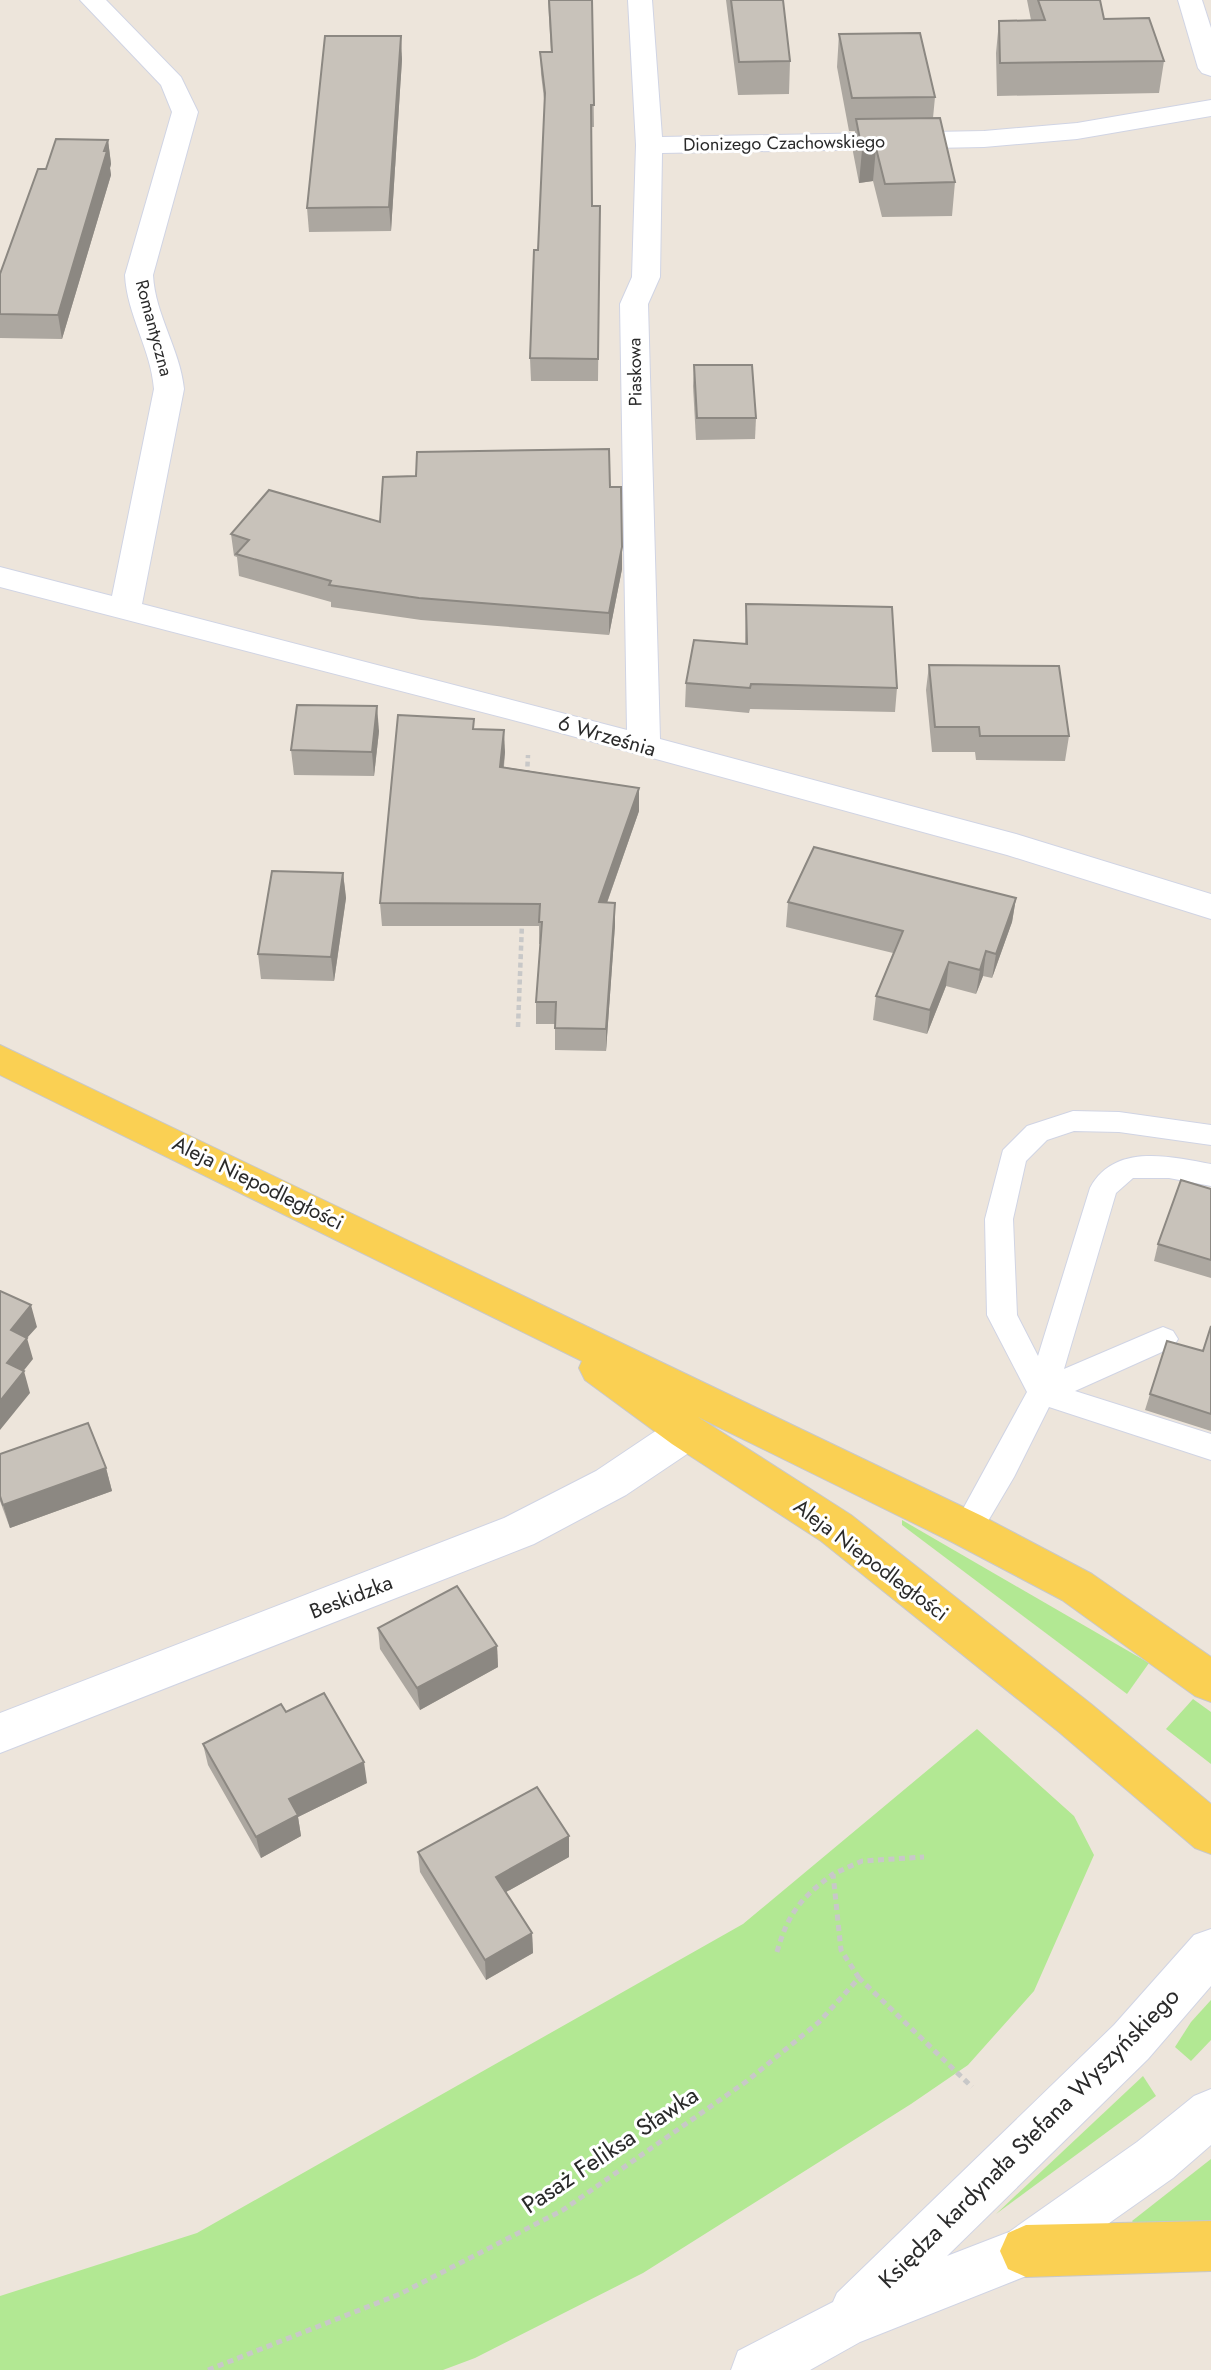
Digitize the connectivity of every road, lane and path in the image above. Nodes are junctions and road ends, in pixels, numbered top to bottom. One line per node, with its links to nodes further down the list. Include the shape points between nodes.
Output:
1 (92, 0): 8 (street, Romantyczna, via 172,82 185,112 139,279 165,355 169,389)
2 (640, 0): 6 (street, Piaskowa)
3 (1190, 0): 4 (street)
4 (1211, 68)
5 (1211, 108): 6 (street, Dionizego Czachowskiego, via 1077,131 984,139)
6 (649, 145): 10 (street, Piaskowa, via 646,277 634,304)
7 (0, 577): 8 (street, 6 Września)
8 (125, 609): 9 (street, 6 Września)
9 (530, 713): 10 (street, 6 Września); 11 (path)
10 (644, 747): 12 (street, 6 Września, via 1016,846)
11 (527, 782)
12 (1211, 907)
13 (522, 918): 14 (path)
14 (518, 1027)
15 (0, 1059): 18 (main road, Aleja Niepodległości)
16 (1211, 1135): 20 (lane, via 1119,1122 1073,1121 1037,1133 1013,1157 999,1219 1002,1315)
17 (1211, 1175): 20 (lane, via 1169,1167 1126,1168 1104,1188)
18 (516, 1307): 21 (main road, Aleja Niepodległości); 23 (main road, Aleja Niepodległości)
19 (1163, 1339): 20 (lane)
20 (1042, 1392): 22 (lane); 23 (lane)
21 (687, 1432): 25 (street, Beskidzka, via 611,1483 519,1531); 26 (main road, Aleja Niepodległości, via 836,1528)
22 (1211, 1447)
23 (967, 1529): 24 (main road, Aleja Niepodległości, via 1076,1587)
24 (1211, 1682)
25 (0, 1733)
26 (1211, 1833)
27 (925, 1857): 28 (path, via 862,1861)
28 (834, 1874): 30 (path, via 802,1898 784,1921); 31 (path, via 841,1950)
29 (1211, 1951): 36 (street, Księdza kardynała Stefana Wyszyńskiego, via 1131,2042)
30 (777, 1952)
31 (859, 1978): 32 (path); 37 (path, Pasaż Feliksa Sławka, via 819,2022 747,2081 563,2210 400,2294)
32 (972, 2087)
33 (1211, 2112): 35 (street, Księdza kardynała Stefana Wyszyńskiego, via 1155,2160)
34 (1211, 2246): 35 (main road)
35 (1026, 2251): 36 (street, Księdza kardynała Stefana Wyszyńskiego)
36 (844, 2323): 38 (street, Księdza kardynała Stefana Wyszyńskiego)
37 (208, 2370)
38 (757, 2370)

